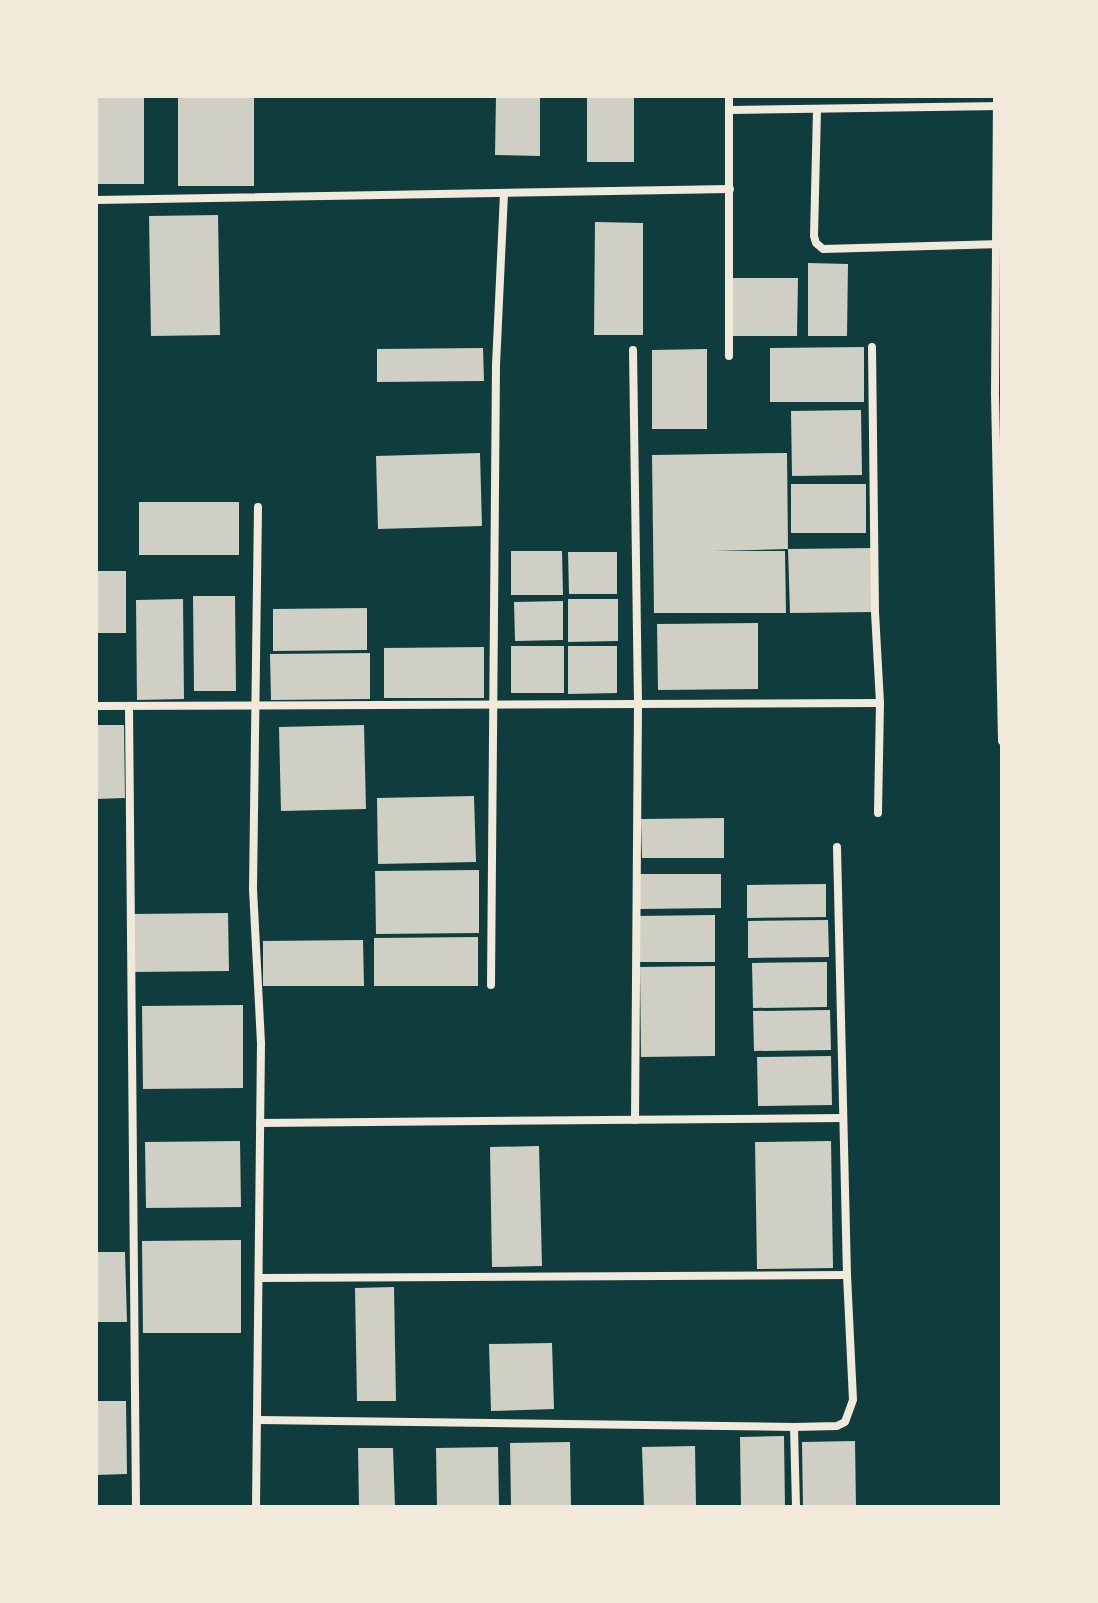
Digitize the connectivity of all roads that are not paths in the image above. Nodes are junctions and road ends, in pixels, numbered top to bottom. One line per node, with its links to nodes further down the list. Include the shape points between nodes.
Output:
1 (729, 96): 3 (street)
2 (999, 102): 4 (street); 8 (street)
3 (730, 110): 4 (street); 5 (street)
4 (817, 110): 8 (street, via 814,236 823,249)
5 (730, 189): 6 (street); 11 (street)
6 (504, 194): 7 (street); 17 (street)
7 (96, 200)
8 (999, 244): 12 (street)
9 (872, 347): 16 (street)
10 (633, 350): 18 (street)
11 (729, 356)
12 (999, 360): 13 (street)
13 (1000, 476): 15 (street)
14 (258, 507): 19 (street)
15 (1000, 589): 22 (street)
16 (880, 703): 18 (street); 23 (street)
17 (492, 704): 18 (street); 19 (street); 25 (street)
18 (638, 704): 27 (street)
19 (254, 705): 21 (street); 28 (street)
20 (96, 706): 21 (street)
21 (129, 706): 33 (street)
22 (1002, 741)
23 (878, 813)
24 (837, 847): 26 (street)
25 (491, 985)
26 (843, 1118): 27 (street); 29 (street)
27 (635, 1120): 28 (street)
28 (260, 1123): 30 (street)
29 (847, 1275): 30 (street); 32 (street, via 853,1400 845,1422 837,1426)
30 (259, 1278): 31 (street)
31 (258, 1420): 32 (street); 34 (street)
32 (794, 1427): 35 (street)
33 (136, 1507)
34 (256, 1507)
35 (796, 1507)

